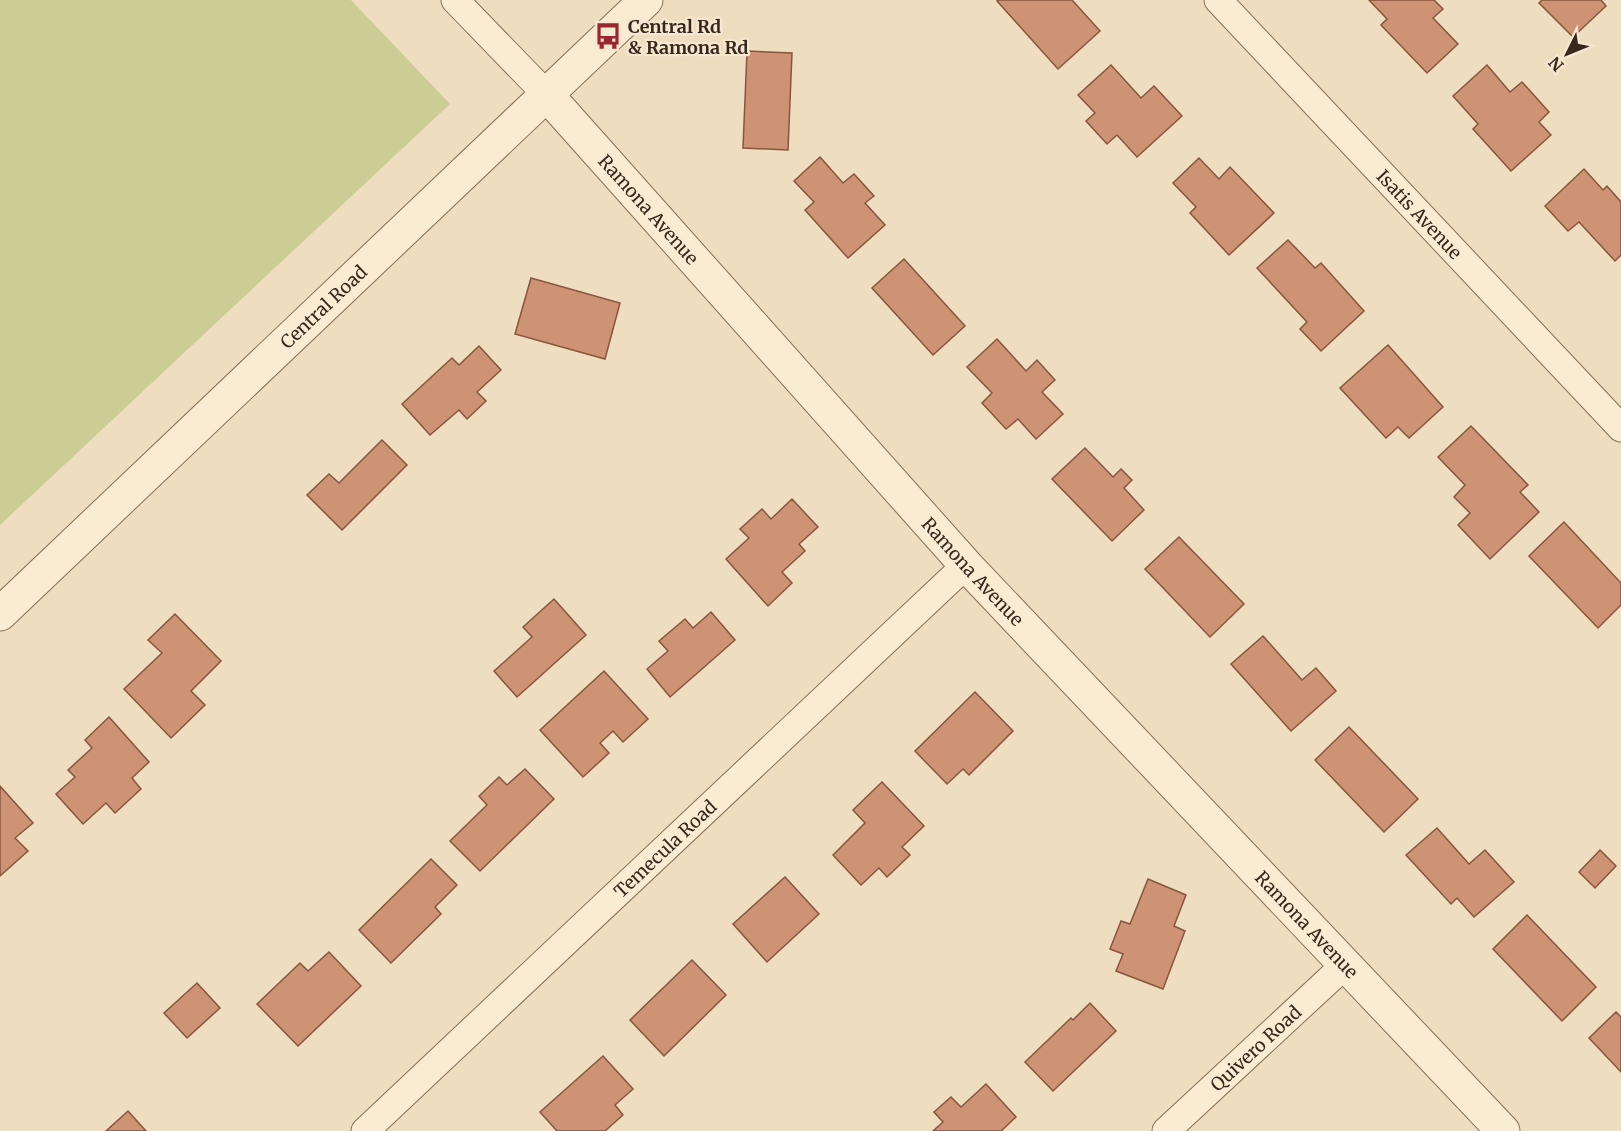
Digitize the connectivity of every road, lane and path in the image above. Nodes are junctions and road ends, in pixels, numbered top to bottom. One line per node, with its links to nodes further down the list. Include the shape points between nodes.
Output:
1 (455, 0): 4 (street, Ramona Avenue)
2 (646, 0): 4 (street, Central Road)
3 (1218, 0): 5 (street, Isatis Avenue)
4 (547, 95): 6 (street, Ramona Avenue); 7 (street, Central Road)
5 (1621, 428)
6 (966, 565): 8 (street, Ramona Avenue); 9 (street, Temecula Road)
7 (0, 614)
8 (1344, 965): 10 (street, Quivero Road); 11 (street, Ramona Avenue)
9 (365, 1131)
10 (1167, 1131)
11 (1503, 1131)

